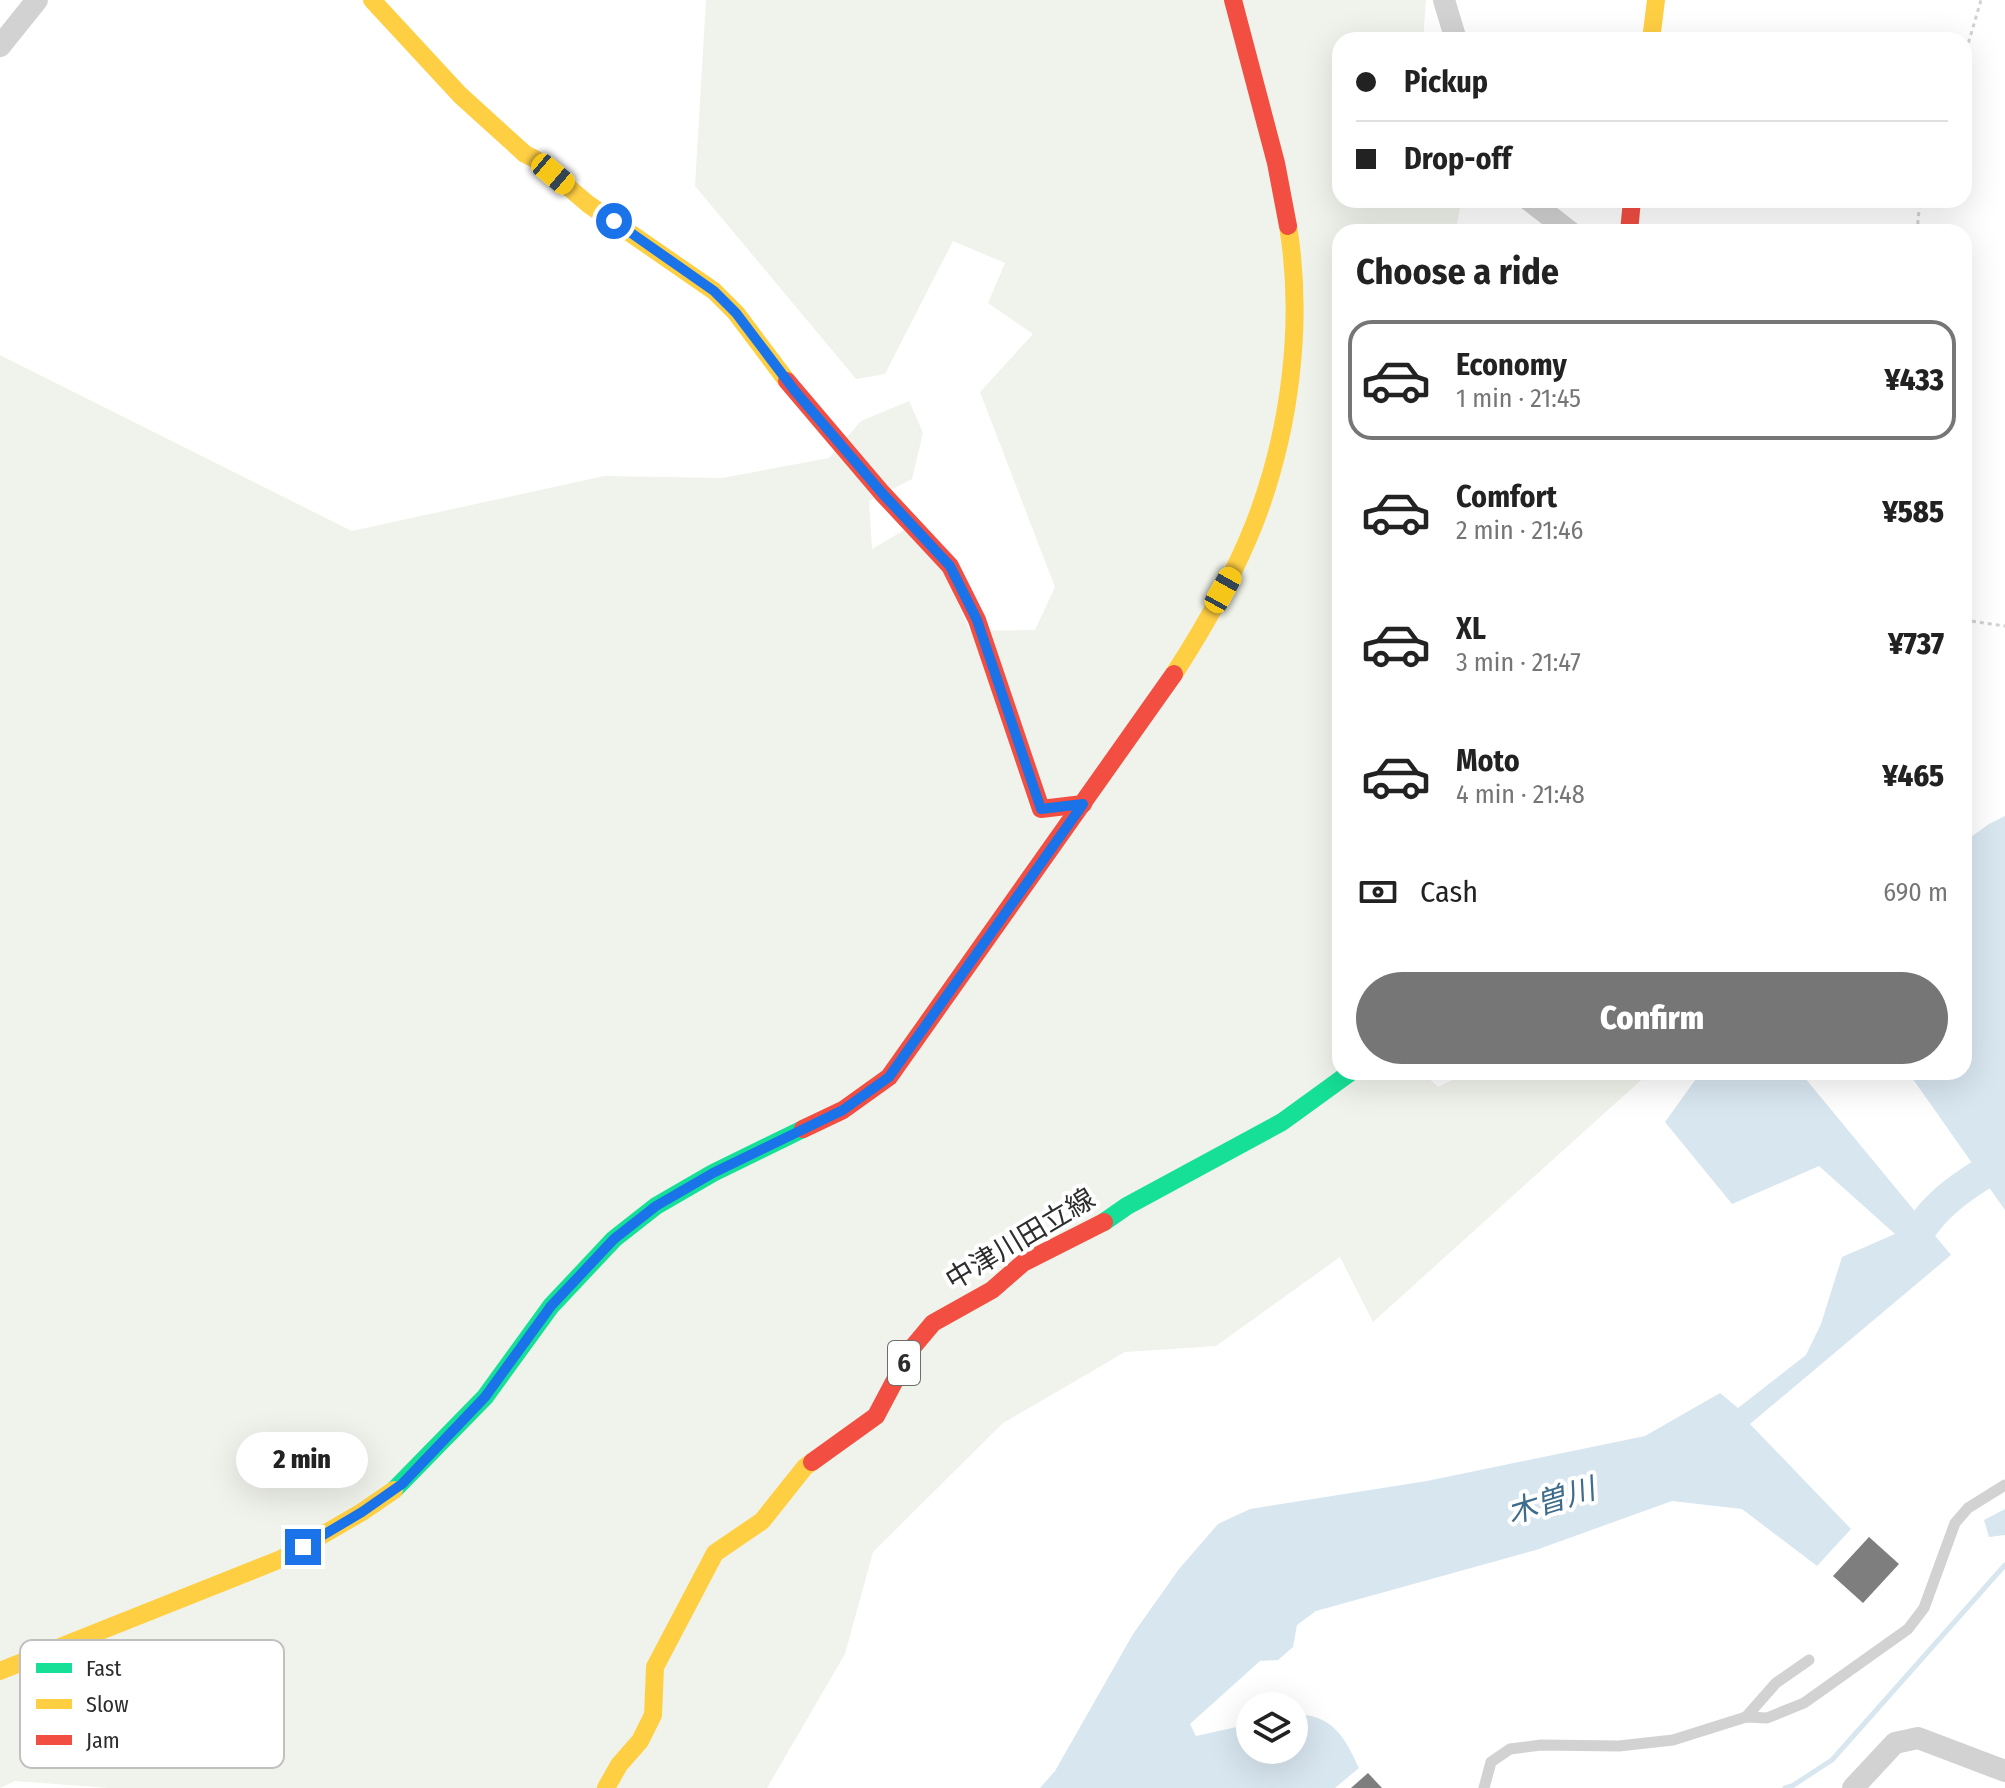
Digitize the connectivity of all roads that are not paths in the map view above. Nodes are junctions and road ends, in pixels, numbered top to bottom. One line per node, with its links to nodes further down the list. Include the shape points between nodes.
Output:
1 (37, 0): 8 (street)
2 (372, 0): 11 (street, via 460,95 525,154 714,291 736,313 795,391 950,566 977,620 1041,809)
3 (1233, 0): 11 (street, via 1281,188 1290,251 1289,377 1274,461 1237,564 1195,641)
4 (1444, 0): 6 (street)
5 (1656, 0): 7 (street)
6 (1454, 32)
7 (1652, 32)
8 (0, 46)
9 (1539, 208): 10 (street)
10 (1560, 224)
11 (1083, 804): 14 (street, via 889,1077 843,1110 656,1206 614,1239 551,1306 485,1397 402,1484 281,1559)
12 (1340, 1080): 20 (street, 中津川田立線 / 6, via 1282,1122 1023,1263 992,1290 933,1323 912,1348 876,1416 805,1467 762,1521 715,1553 655,1667 653,1715)
13 (2005, 1485): 18 (lane, via 1968,1508 1955,1523 1924,1608 1908,1629 1804,1703 1767,1718)
14 (78, 1640)
15 (1809, 1660): 18 (lane, via 1776,1683)
16 (20, 1663): 17 (street)
17 (0, 1671)
18 (1746, 1717): 21 (lane, via 1673,1740 1510,1749 1491,1762)
19 (2005, 1771): 22 (street, via 1918,1738 1895,1743)
20 (606, 1788)
21 (1484, 1788)
22 (1853, 1788)

